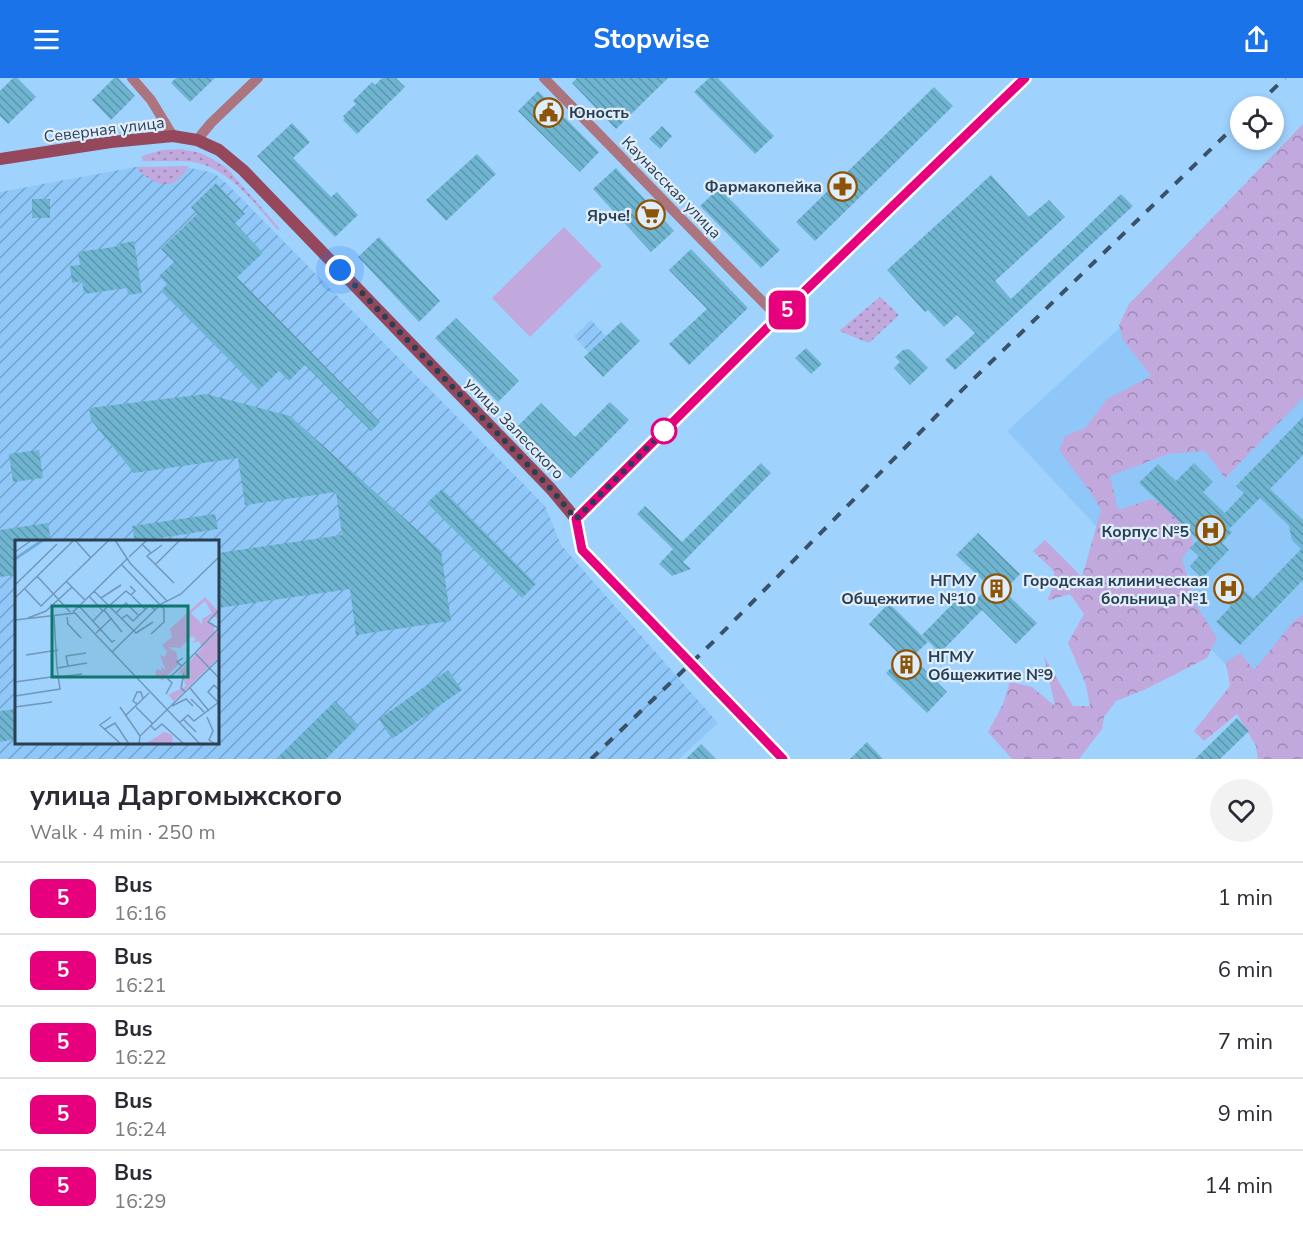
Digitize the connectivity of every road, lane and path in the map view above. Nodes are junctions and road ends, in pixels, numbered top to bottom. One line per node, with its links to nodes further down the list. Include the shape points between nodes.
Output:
1 (132, 78): 5 (street)
2 (258, 78): 6 (street)
3 (544, 78): 8 (street, Каунасская улица)
4 (1025, 78): 8 (street)
5 (173, 136): 6 (main road, Северная улица); 7 (main road, Северная улица)
6 (197, 140): 9 (main road, улица Залесского, via 219,150 243,170)
7 (0, 159)
8 (779, 316): 9 (street)
9 (576, 519): 10 (main road, via 582,550)
10 (783, 759)

